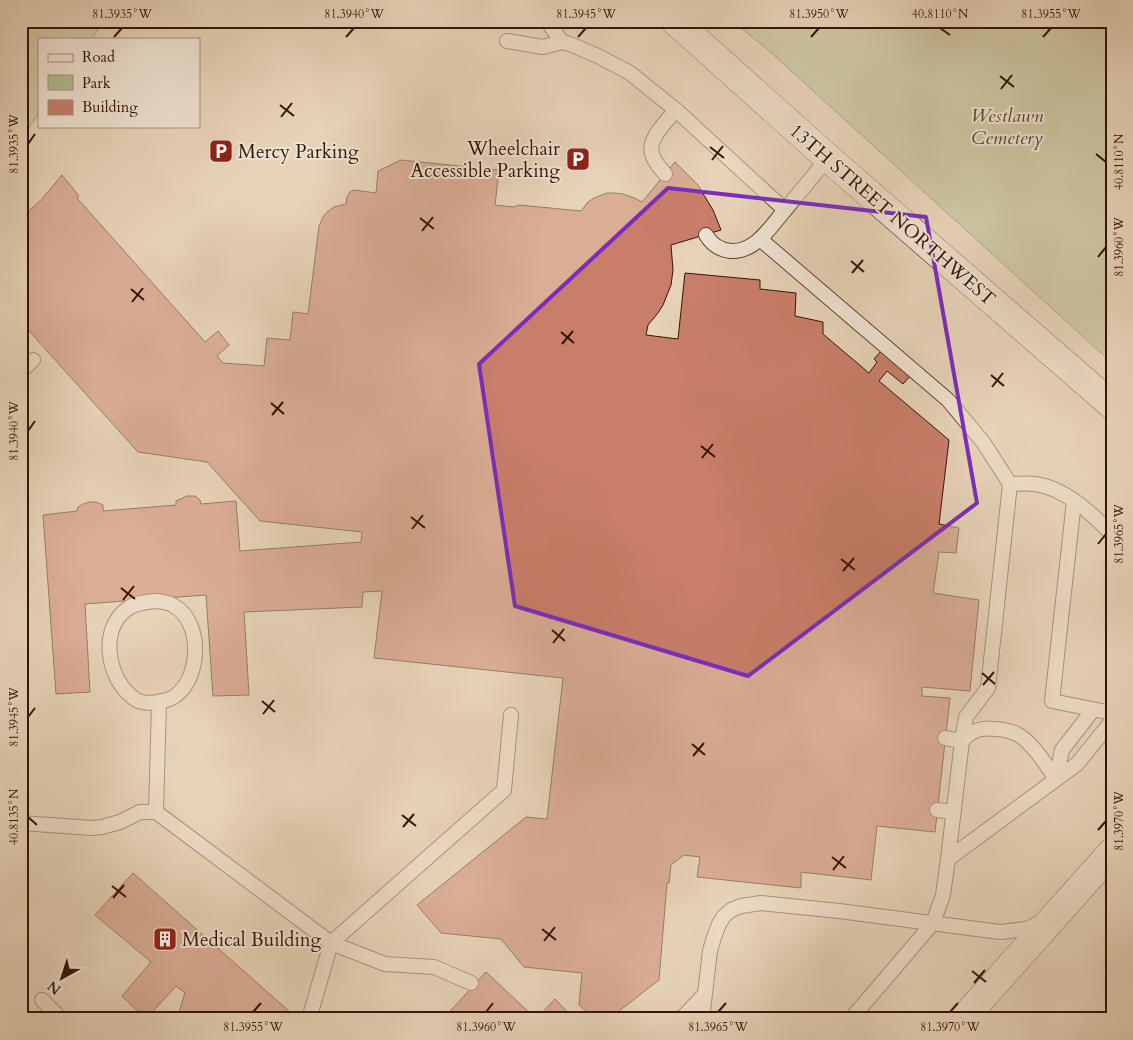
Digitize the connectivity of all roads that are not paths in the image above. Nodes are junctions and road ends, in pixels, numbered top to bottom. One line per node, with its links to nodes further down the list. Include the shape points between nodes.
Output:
1 (547, 21): 4 (lane)
2 (675, 21): 6 (main road, 13TH STREET NORTHWEST)
3 (506, 41): 4 (lane, via 543,47)
4 (562, 42): 5 (lane, via 630,73)
5 (676, 110): 7 (lane, via 652,144 654,159); 8 (lane)
6 (828, 158): 8 (lane); 13 (main road, 13TH STREET NORTHWEST)
7 (665, 174)
8 (785, 210): 10 (lane)
9 (706, 235): 10 (lane, via 720,249 735,251 749,248)
10 (760, 239): 14 (lane, via 948,400 983,442)
11 (33, 360): 12 (lane)
12 (21, 371)
13 (1112, 405)
14 (1010, 484): 15 (lane, via 1048,487); 23 (lane, via 988,688 966,717)
15 (1074, 501): 16 (lane); 18 (lane, via 1052,701)
16 (1112, 534)
17 (159, 702): 17 (lane, via 141,702 127,692 117,679 110,653 111,633 126,609 156,601 166,602 182,612 191,628 195,646 194,665 188,681 175,696); 26 (lane)
18 (1093, 710): 19 (lane); 24 (lane, via 1062,750)
19 (1112, 713)
20 (511, 715): 33 (lane, via 504,790)
21 (1112, 721): 24 (lane, via 1077,764)
22 (945, 738): 23 (lane)
23 (962, 741): 24 (lane, via 970,733 985,729 1013,732 1029,744); 27 (lane)
24 (1056, 779): 30 (lane)
25 (937, 810): 27 (lane)
26 (156, 812): 28 (lane, via 140,812 120,822 92,828); 33 (lane)
27 (954, 812): 30 (lane)
28 (21, 822)
29 (1112, 852): 31 (main road)
30 (948, 859): 32 (lane, via 943,895)
31 (1054, 917): 32 (lane, via 1026,929 1000,932); 42 (main road)
32 (933, 923): 35 (lane, via 761,903 741,906 728,913 717,928 710,950); 41 (lane)
33 (331, 943): 34 (lane, via 385,964 434,967); 38 (lane)
34 (471, 982)
35 (704, 995): 39 (lane); 40 (lane)
36 (42, 1000): 37 (lane)
37 (61, 1019)
38 (309, 1019)
39 (681, 1019)
40 (702, 1019)
41 (851, 1019)
42 (963, 1019)

